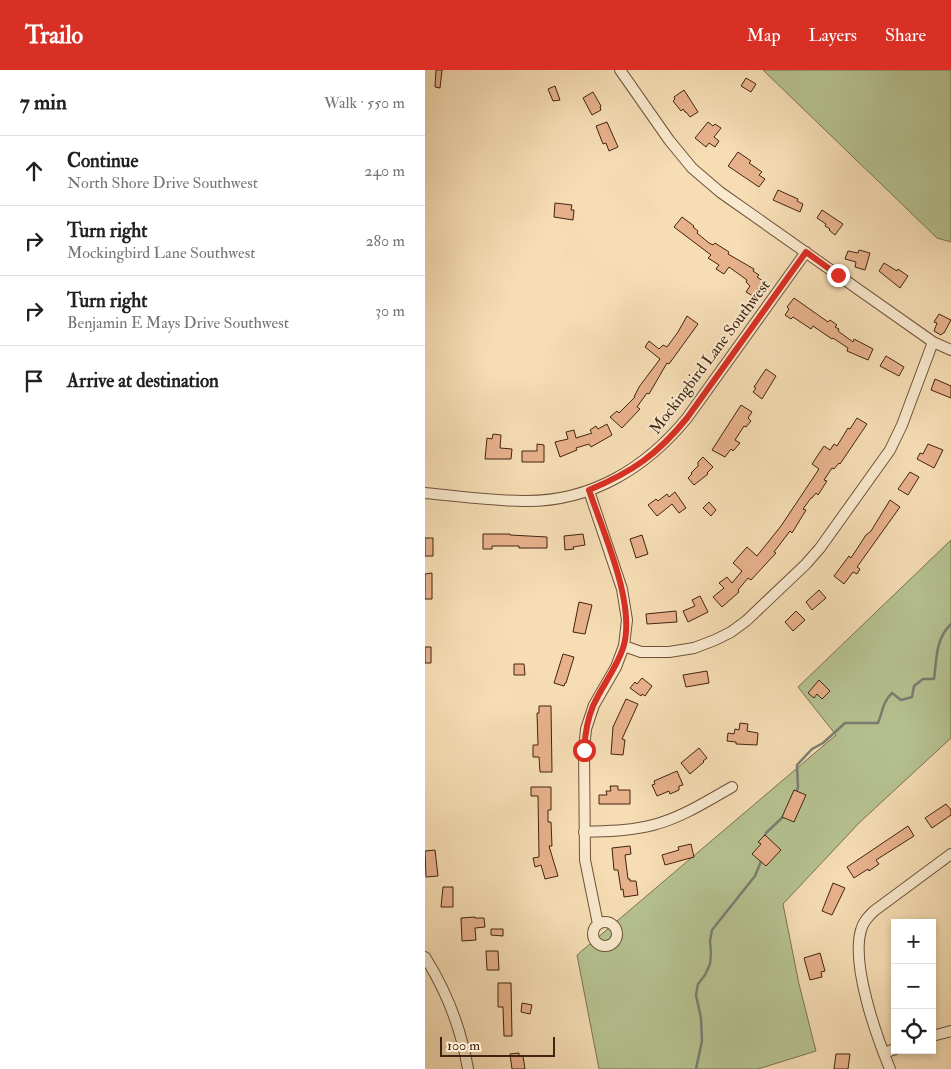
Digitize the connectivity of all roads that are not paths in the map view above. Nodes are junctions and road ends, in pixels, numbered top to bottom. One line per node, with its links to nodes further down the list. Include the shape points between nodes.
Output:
1 (620, 70): 2 (street, via 692,168 720,192)
2 (806, 252): 3 (street); 5 (street, Mockingbird Lane Southwest, via 672,436 635,468)
3 (933, 342): 4 (street); 7 (street, via 890,450 806,564 745,621 715,640 669,652 641,652)
4 (951, 350)
5 (589, 490): 6 (street, Mockingbird Lane Southwest, via 559,498 525,501); 7 (street, via 622,589 627,620)
6 (425, 494)
7 (624, 646): 9 (street, via 594,705 586,729)
8 (732, 787): 9 (street, via 681,815 654,825 623,831)
9 (584, 832): 11 (street, via 585,860)
10 (951, 854): 16 (street, via 874,911 862,928 859,940 863,983)
11 (598, 924)
12 (425, 957): 17 (street, via 452,1007)
13 (951, 1031): 14 (street)
14 (936, 1035)
15 (891, 1050): 16 (street)
16 (884, 1053): 18 (street)
17 (468, 1069)
18 (890, 1069)

